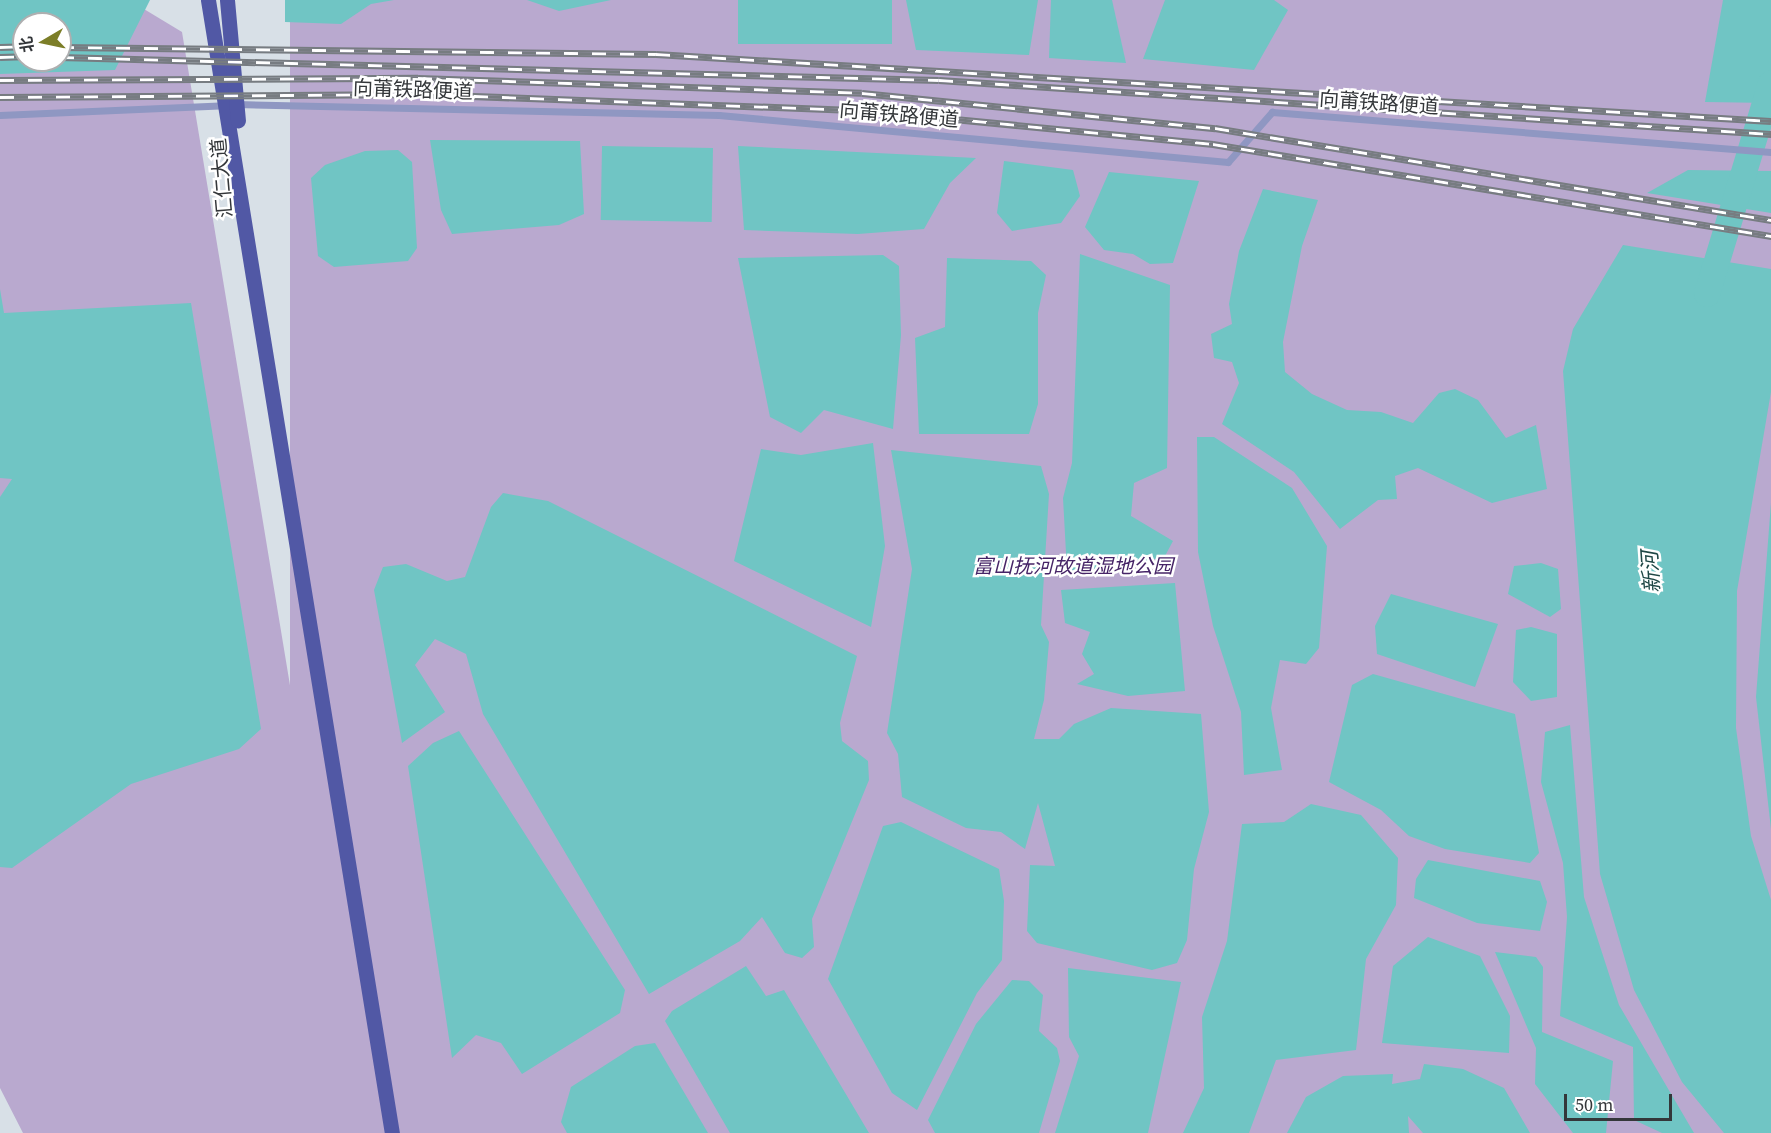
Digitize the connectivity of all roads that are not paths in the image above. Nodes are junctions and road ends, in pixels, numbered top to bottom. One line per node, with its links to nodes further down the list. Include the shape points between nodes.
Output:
1 (208, 0): 3 (main road, 汇仁大道)
2 (227, 0): 3 (main road, 汇仁大道)
3 (231, 105): 4 (lane, 向莆铁路便道); 5 (lane, 向莆铁路便道, via 719,115 1228,162 1272,112); 6 (main road, 汇仁大道)
4 (0, 115)
5 (1771, 152)
6 (392, 1133)

